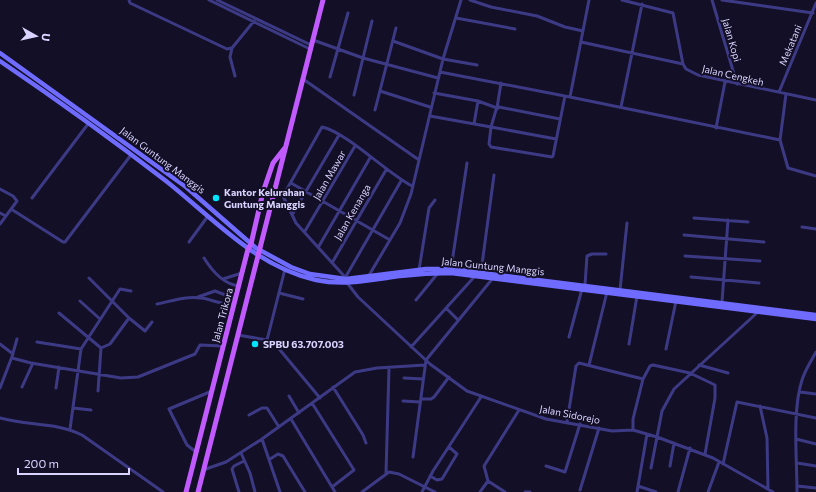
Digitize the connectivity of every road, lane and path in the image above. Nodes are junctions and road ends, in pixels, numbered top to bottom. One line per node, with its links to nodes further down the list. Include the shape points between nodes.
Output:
1 (129, 0): 26 (street, via 130,3 226,49)
2 (209, 0): 17 (street)
3 (217, 0): 17 (street)
4 (323, 0): 22 (main road, Jalan Trikora)
5 (461, 0): 16 (street)
6 (470, 0): 21 (street, via 538,16)
7 (589, 0): 21 (street)
8 (622, 0): 11 (street)
9 (712, 0): 44 (street, Jalan Kopi)
10 (722, 0): 15 (street)
11 (636, 1): 13 (street)
12 (816, 3): 15 (street, Mekatani)
13 (642, 4): 29 (street); 33 (street, via 674,14)
14 (348, 13): 27 (street)
15 (813, 13): 47 (street, Mekatani)
16 (456, 18): 20 (street); 31 (street)
17 (254, 21): 25 (street); 26 (street)
18 (372, 21): 30 (street)
19 (396, 28): 23 (street)
20 (515, 29)
21 (583, 31): 24 (street)
22 (313, 40): 25 (main road, Jalan Trikora); 27 (street)
23 (393, 41): 31 (street); 34 (street)
24 (581, 42): 29 (street, Jalan Cengkeh); 52 (street)
25 (310, 47): 40 (main road, Jalan Trikora)
26 (232, 48): 37 (street, via 230,57)
27 (339, 48): 30 (street); 38 (street)
28 (0, 53): 43 (street, Jalan Guntung Manggis)
29 (632, 53): 33 (street, Jalan Cengkeh); 56 (street)
30 (363, 58): 34 (street); 50 (street)
31 (443, 59): 35 (street); 36 (street)
32 (0, 62): 45 (street, Jalan Guntung Manggis)
33 (683, 64): 41 (street, Jalan Cengkeh, via 686,69 698,75)
34 (388, 65): 39 (street); 46 (street)
35 (477, 65)
36 (440, 72): 39 (street); 42 (street)
37 (235, 76)
38 (330, 77)
39 (438, 78): 48 (street)
40 (303, 79): 69 (main road, Jalan Trikora); 72 (street)
41 (725, 82): 44 (street, Jalan Cengkeh); 64 (street)
42 (501, 83): 51 (street); 57 (street)
43 (42, 84): 45 (street); 109 (street, Jalan Guntung Manggis, via 186,187)
44 (737, 84): 47 (street, Jalan Cengkeh)
45 (39, 89): 61 (street, Jalan Guntung Manggis)
46 (380, 91): 55 (street); 58 (street)
47 (779, 92): 49 (street, Jalan Cengkeh)
48 (434, 93): 54 (street); 55 (street)
49 (786, 94): 53 (street, Jalan Cengkeh); 67 (street)
50 (354, 95)
51 (565, 96): 52 (street); 60 (street)
52 (570, 97): 56 (street)
53 (816, 100)
54 (478, 101): 57 (street); 62 (street)
55 (430, 107): 59 (street)
56 (621, 107): 64 (street)
57 (497, 108): 60 (street); 63 (street)
58 (375, 110)
59 (430, 116): 62 (street); 72 (street)
60 (560, 119): 66 (street)
61 (88, 124): 70 (street, Jalan Guntung Manggis); 84 (street)
62 (474, 124): 63 (street)
63 (491, 127): 66 (street); 66 (street, via 490,147 551,158)
64 (716, 128): 67 (street)
65 (339, 135): 68 (street); 80 (street, via 322,127); 83 (street)
66 (556, 139)
67 (780, 140): 78 (street, via 789,169)
68 (355, 146): 71 (street); 86 (street, Jalan Mawar)
69 (286, 147): 73 (main road, Jalan Trikora); 75 (main road, Jalan Trikora)
70 (131, 155): 87 (street, via 65,242); 92 (street, Jalan Guntung Manggis)
71 (370, 158): 76 (street); 88 (street)
72 (419, 160): 81 (street)
73 (273, 163): 75 (main road); 109 (main road, Jalan Trikora)
74 (467, 163): 118 (street)
75 (281, 166): 110 (main road, Jalan Trikora)
76 (386, 170): 79 (street); 94 (street, Jalan Kenanga)
77 (494, 175): 121 (street)
78 (816, 176)
79 (401, 181): 81 (street); 100 (street)
80 (290, 183): 83 (street); 90 (street, Jalan Sidorejo, via 282,195)
81 (412, 186): 105 (street, via 405,211)
82 (0, 189): 87 (street, via 13,196 17,202)
83 (307, 191): 86 (street); 90 (street)
84 (32, 198)
85 (435, 200): 120 (street, via 429,208)
86 (323, 201): 88 (street); 102 (street, Jalan Mawar)
87 (11, 209): 91 (street)
88 (340, 210): 94 (street); 108 (street)
89 (0, 213): 91 (street)
90 (292, 215): 102 (street, Jalan Sidorejo)
91 (6, 216): 98 (street)
92 (208, 216): 106 (street); 109 (street, Jalan Guntung Manggis)
93 (694, 218): 95 (street)
94 (357, 220): 100 (street); 117 (street, Jalan Kenanga)
95 (728, 220): 96 (street); 104 (street)
96 (748, 222)
97 (627, 223): 136 (street)
98 (0, 224)
99 (802, 226): 101 (street)
100 (373, 230): 105 (street); 130 (street)
101 (816, 230)
102 (305, 231): 108 (street, Jalan Sidorejo)
103 (684, 235): 104 (street)
104 (726, 239): 107 (street); 115 (street)
105 (390, 240): 129 (street)
106 (189, 242)
107 (764, 242)
108 (319, 246): 117 (street, Jalan Sidorejo)
109 (250, 247): 110 (street, Jalan Guntung Manggis); 112 (street, Jalan Guntung Manggis); 122 (main road, Jalan Trikora)
110 (259, 250): 112 (main road, Jalan Trikora); 130 (street, Jalan Guntung Manggis, via 303,272)
111 (606, 254): 135 (street, via 587,256)
112 (258, 256): 119 (street, Jalan Guntung Manggis); 161 (main road, Jalan Trikora)
113 (685, 256): 115 (street)
114 (204, 258): 128 (street, via 212,270)
115 (725, 259): 116 (street); 131 (street)
116 (760, 261)
117 (332, 263): 130 (street, Jalan Sidorejo)
118 (451, 269): 120 (street, Jalan Guntung Manggis); 121 (street, Jalan Guntung Manggis)
119 (284, 270): 130 (street, Jalan Guntung Manggis, via 316,280); 139 (street)
120 (419, 270): 129 (street, Jalan Guntung Manggis)
121 (481, 272): 132 (street, Jalan Guntung Manggis)
122 (242, 273): 128 (street); 134 (main road, Jalan Trikora)
123 (438, 273): 124 (street, Jalan Guntung Manggis); 129 (street, Jalan Guntung Manggis); 144 (street)
124 (475, 276): 127 (street, Jalan Guntung Manggis); 151 (street)
125 (691, 277): 131 (street)
126 (89, 278): 147 (street)
127 (493, 278): 132 (street, Jalan Guntung Manggis); 158 (street)
128 (223, 279): 134 (street, via 230,285)
129 (368, 279): 130 (street, Jalan Guntung Manggis)
130 (346, 280): 170 (street, Jalan Sidorejo, via 358,297)
131 (724, 280): 133 (street); 149 (street)
132 (541, 282): 135 (street, Jalan Guntung Manggis)
133 (759, 283)
134 (239, 286): 143 (main road, Jalan Trikora)
135 (583, 287): 136 (street, Jalan Guntung Manggis); 138 (street, Jalan Guntung Manggis); 163 (street)
136 (620, 290): 145 (street, Jalan Guntung Manggis)
137 (131, 291): 147 (street, via 120,289)
138 (607, 292): 140 (street, Jalan Guntung Manggis); 180 (street)
139 (279, 293): 142 (street); 165 (street)
140 (637, 296): 148 (street, Jalan Guntung Manggis); 168 (street)
141 (196, 298): 143 (street, via 228,304); 143 (street, via 215,291); 150 (street, via 186,297)
142 (303, 299)
143 (236, 300): 169 (main road, Jalan Trikora)
144 (416, 300)
145 (683, 300): 148 (street, Jalan Guntung Manggis); 149 (street, Jalan Guntung Manggis); 152 (street, Jalan Guntung Manggis)
146 (80, 301): 157 (street)
147 (112, 301): 156 (street); 157 (street)
148 (676, 301): 173 (street)
149 (722, 302): 154 (street, Jalan Guntung Manggis)
150 (157, 304)
151 (446, 308): 158 (street); 170 (street)
152 (759, 311): 154 (street, Jalan Guntung Manggis); 181 (street)
153 (59, 313): 162 (street)
154 (790, 313): 155 (street, Jalan Guntung Manggis); 159 (street, Jalan Guntung Manggis)
155 (816, 315)
156 (129, 318): 160 (street, via 145,331); 171 (street, via 110,344)
157 (100, 319): 162 (street)
158 (458, 320): 177 (street)
159 (816, 320)
160 (152, 322)
161 (238, 335): 165 (street); 244 (main road, Jalan Trikora)
162 (88, 337): 171 (street); 172 (street)
163 (569, 337)
164 (17, 339): 175 (street)
165 (267, 340): 202 (street, via 275,344)
166 (37, 342): 172 (street)
167 (0, 344): 175 (street)
168 (629, 344)
169 (223, 346): 187 (street, via 200,345 195,354 138,377 121,378); 197 (main road, Jalan Trikora)
170 (411, 347): 177 (street, Jalan Sidorejo)
171 (102, 348): 187 (street)
172 (81, 349): 184 (street)
173 (666, 349)
174 (816, 352): 198 (street, via 802,380)
175 (13, 353): 176 (street)
176 (12, 358): 178 (street); 194 (street)
177 (426, 360): 179 (street); 188 (street, Jalan Sidorejo)
178 (33, 363): 182 (street); 192 (street)
179 (425, 365): 183 (street); 190 (street)
180 (589, 365): 191 (street); 216 (street, via 579,363 576,366)
181 (699, 365): 185 (street); 186 (street)
182 (59, 367): 184 (street); 195 (street)
183 (389, 368): 193 (street, via 355,372); 245 (street)
184 (77, 370): 187 (street); 207 (street)
185 (690, 373): 191 (street, via 651,365); 223 (street, via 674,389 663,406); 233 (street, via 716,386)
186 (728, 373)
187 (100, 374): 196 (street)
188 (449, 377): 201 (street, Jalan Sidorejo, via 467,391); 204 (street, via 434,397)
189 (404, 378): 190 (street)
190 (423, 379): 204 (street)
191 (643, 379): 221 (street)
192 (22, 386)
193 (333, 387): 202 (street); 227 (street, via 361,430)
194 (0, 388)
195 (56, 388)
196 (98, 390)
197 (212, 391): 231 (main road, Jalan Trikora); 231 (street, via 169,409 187,445)
198 (800, 392): 199 (street); 211 (street)
199 (816, 394)
200 (289, 396): 210 (street)
201 (481, 396): 209 (street, Jalan Sidorejo); 229 (street)
202 (320, 398): 205 (street)
203 (403, 401): 204 (street)
204 (420, 401): 234 (street)
205 (312, 403): 210 (street); 251 (street, via 354,470)
206 (760, 406): 211 (street); 239 (street, via 736,403); 253 (street, via 767,438)
207 (73, 408): 208 (street); 220 (street)
208 (91, 410)
209 (519, 410): 216 (street, Jalan Sidorejo, via 546,419); 247 (street, via 485,464 483,469)
210 (299, 413): 215 (street)
211 (797, 414): 214 (street); 225 (street)
212 (249, 415): 218 (street, via 267,408)
213 (0, 418): 220 (street)
214 (816, 418)
215 (291, 419): 218 (street); 251 (street)
216 (567, 422): 217 (street, Jalan Sidorejo)
217 (580, 424): 219 (street, Jalan Sidorejo); 240 (street, via 565,472)
218 (279, 427): 224 (street)
219 (598, 428): 221 (street, Jalan Sidorejo); 254 (street)
220 (70, 429): 256 (street)
221 (633, 430): 222 (street, Jalan Sidorejo)
222 (647, 434): 223 (street, Jalan Sidorejo); 249 (street)
223 (657, 437): 226 (street, Jalan Sidorejo); 243 (street)
224 (262, 439): 232 (street); 235 (street)
225 (796, 439): 228 (street); 238 (street)
226 (674, 443): 230 (street, Jalan Sidorejo); 241 (street)
227 (366, 444)
228 (816, 444)
229 (449, 447): 246 (street); 246 (street, via 457,454 450,468 442,479 437,480)
230 (690, 448): 233 (street, Jalan Sidorejo); 273 (street)
231 (196, 452): 255 (main road, Jalan Trikora)
232 (241, 453): 236 (street); 244 (street, via 226,462)
233 (705, 454): 237 (street, Jalan Sidorejo)
234 (413, 456)
235 (270, 459): 261 (street); 262 (street, via 278,454 283,456)
236 (244, 461): 259 (street, via 232,469); 260 (street)
237 (719, 462): 239 (street, Jalan Sidorejo); 274 (street)
238 (797, 463): 242 (street); 250 (street)
239 (723, 464): 253 (street, Jalan Sidorejo)
240 (546, 466)
241 (670, 466)
242 (816, 466)
243 (651, 468)
244 (203, 470): 258 (main road, Jalan Trikora)
245 (386, 473): 248 (street, via 399,474); 264 (street)
246 (430, 476): 248 (street)
247 (488, 481): 267 (street); 268 (street)
248 (425, 486): 265 (street); 266 (street)
249 (638, 486): 271 (street); 272 (street)
250 (797, 486): 252 (street); 276 (street)
251 (332, 487): 263 (street)
252 (816, 488)
253 (768, 489): 275 (street, Jalan Sidorejo)
254 (580, 490)
255 (186, 491): 257 (main road)
256 (163, 492)
257 (193, 492)
258 (198, 492)
259 (239, 492)
260 (255, 492)
261 (280, 492)
262 (305, 492)
263 (335, 492)
264 (362, 492)
265 (422, 492)
266 (435, 492)
267 (480, 492)
268 (505, 492)
269 (525, 492): 270 (street)
270 (530, 492)
271 (637, 492)
272 (656, 492)
273 (678, 492)
274 (708, 492)
275 (772, 492)
276 (797, 492)

